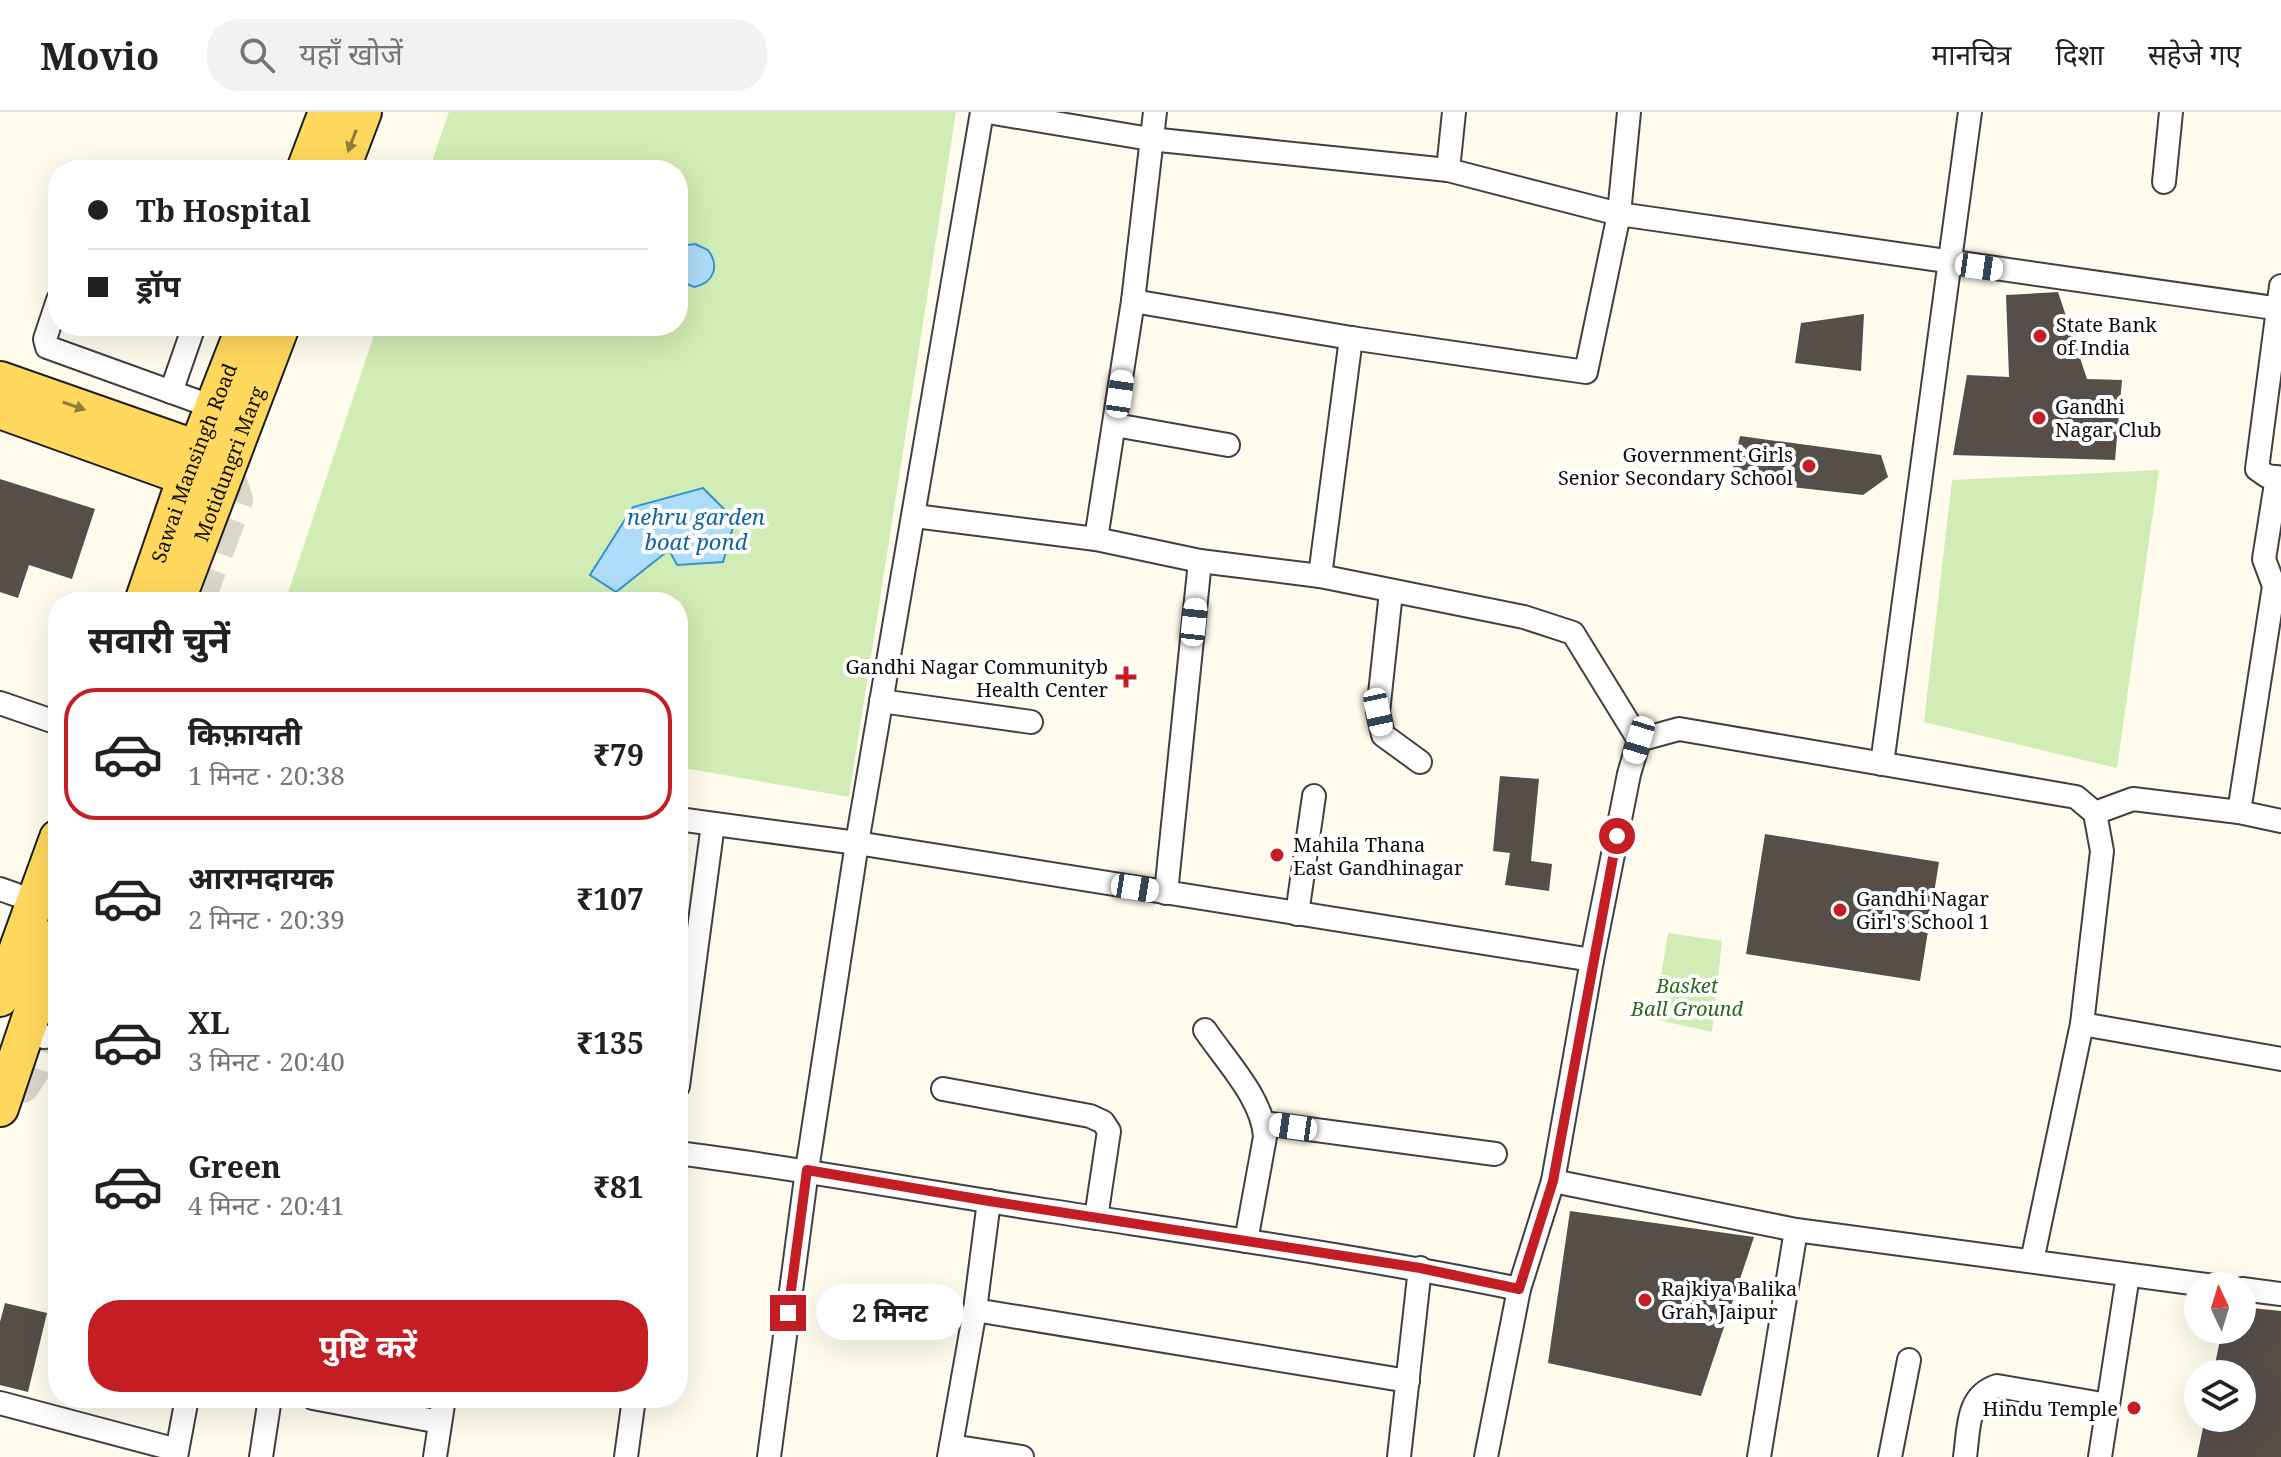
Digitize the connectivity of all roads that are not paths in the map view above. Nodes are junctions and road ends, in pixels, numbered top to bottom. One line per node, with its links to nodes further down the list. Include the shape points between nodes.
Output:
1 (327, 112): 10 (main road)
2 (363, 112): 11 (main road, one-way to 11)
3 (985, 112): 9 (street); 30 (street)
4 (1155, 112): 9 (street)
5 (1454, 112): 12 (street)
6 (1629, 112): 14 (street)
7 (1970, 112): 15 (street)
8 (2171, 112): 13 (street)
9 (1150, 139): 12 (street); 16 (street)
10 (309, 160)
11 (345, 160)
12 (1448, 170): 14 (street)
13 (2164, 182)
14 (1619, 214): 15 (street); 22 (street, via 1586,372)
15 (1949, 263): 17 (street); 43 (street)
16 (1133, 301): 22 (street); 26 (street)
17 (2280, 301): 29 (street, via 2257,469)
18 (48, 330): 23 (street, via 47,347)
19 (191, 336): 23 (street)
20 (241, 336): 25 (main road, Sawai Mansingh Road)
21 (277, 336): 35 (main road, Motidungri Marg)
22 (1351, 338): 33 (street)
23 (171, 392): 25 (street)
24 (1, 406): 28 (main road)
25 (213, 407): 28 (main road, Sawai Mansingh Road)
26 (1115, 425): 27 (street); 31 (street)
27 (1228, 445)
28 (192, 463): 34 (main road, Sawai Mansingh Road)
29 (2279, 478): 45 (street, via 2264,559 2274,586)
30 (915, 516): 31 (street); 37 (street)
31 (1096, 539): 32 (street)
32 (1200, 561): 33 (street); 53 (street)
33 (1320, 576): 36 (street)
34 (147, 592)
35 (180, 592)
36 (1391, 592): 41 (street, via 1524,617 1573,633); 42 (street, via 1378,712 1383,735)
37 (881, 701): 40 (street); 50 (street)
38 (0, 703): 39 (street)
39 (48, 720)
40 (1031, 722)
41 (1639, 740): 43 (street, via 1679,729); 56 (street)
42 (1420, 762)
43 (1882, 764): 46 (street, via 2076,797)
44 (1314, 796): 55 (street)
45 (2239, 812): 46 (street, via 2133,799); 48 (street)
46 (2095, 813): 60 (street, via 2102,851)
47 (688, 820): 49 (street)
48 (2281, 821)
49 (713, 824): 50 (street); 59 (street)
50 (857, 843): 53 (street); 68 (street)
51 (48, 864): 54 (main road)
52 (0, 889): 54 (street)
53 (1166, 893): 55 (street)
54 (34, 901): 58 (main road)
55 (1297, 914): 56 (street)
56 (1592, 960): 69 (street)
57 (48, 966): 64 (main road)
58 (0, 998)
59 (688, 1011)
60 (2082, 1024): 62 (street); 74 (street)
61 (1205, 1030): 65 (street, via 1252,1095)
62 (2281, 1059)
63 (943, 1089): 71 (street, via 1103,1122 1109,1131)
64 (0, 1108)
65 (1264, 1123): 67 (street); 73 (street)
66 (688, 1154): 68 (street)
67 (1495, 1154)
68 (807, 1170): 70 (street); 98 (street)
69 (1553, 1181): 72 (street); 78 (street)
70 (989, 1201): 71 (street); 81 (street)
71 (1096, 1218): 73 (street)
72 (1796, 1230): 74 (street); 102 (street)
73 (1246, 1241): 75 (street)
74 (2032, 1261): 76 (street)
75 (1420, 1268): 78 (street); 83 (street)
76 (2128, 1275): 77 (street); 85 (street)
77 (2184, 1282)
78 (1519, 1289): 101 (street)
79 (2256, 1291): 80 (street)
80 (2281, 1294)
81 (975, 1310): 83 (street); 93 (street)
82 (1909, 1360): 103 (street)
83 (1408, 1381): 100 (street)
84 (0, 1403): 92 (street)
85 (2108, 1405): 104 (street, via 1997,1386 1984,1390 1974,1403); 105 (street)
86 (185, 1408): 94 (street)
87 (268, 1408): 95 (street)
88 (366, 1408): 91 (street)
89 (442, 1408): 91 (street)
90 (633, 1408): 97 (street)
91 (440, 1422): 96 (street)
92 (118, 1446): 94 (street)
93 (950, 1451): 99 (street)
94 (177, 1454)
95 (261, 1457)
96 (435, 1457)
97 (626, 1457)
98 (769, 1457)
99 (1022, 1457)
100 (1399, 1457)
101 (1486, 1457)
102 (1759, 1457)
103 (1890, 1457)
104 (1965, 1457)
105 (2100, 1457)

